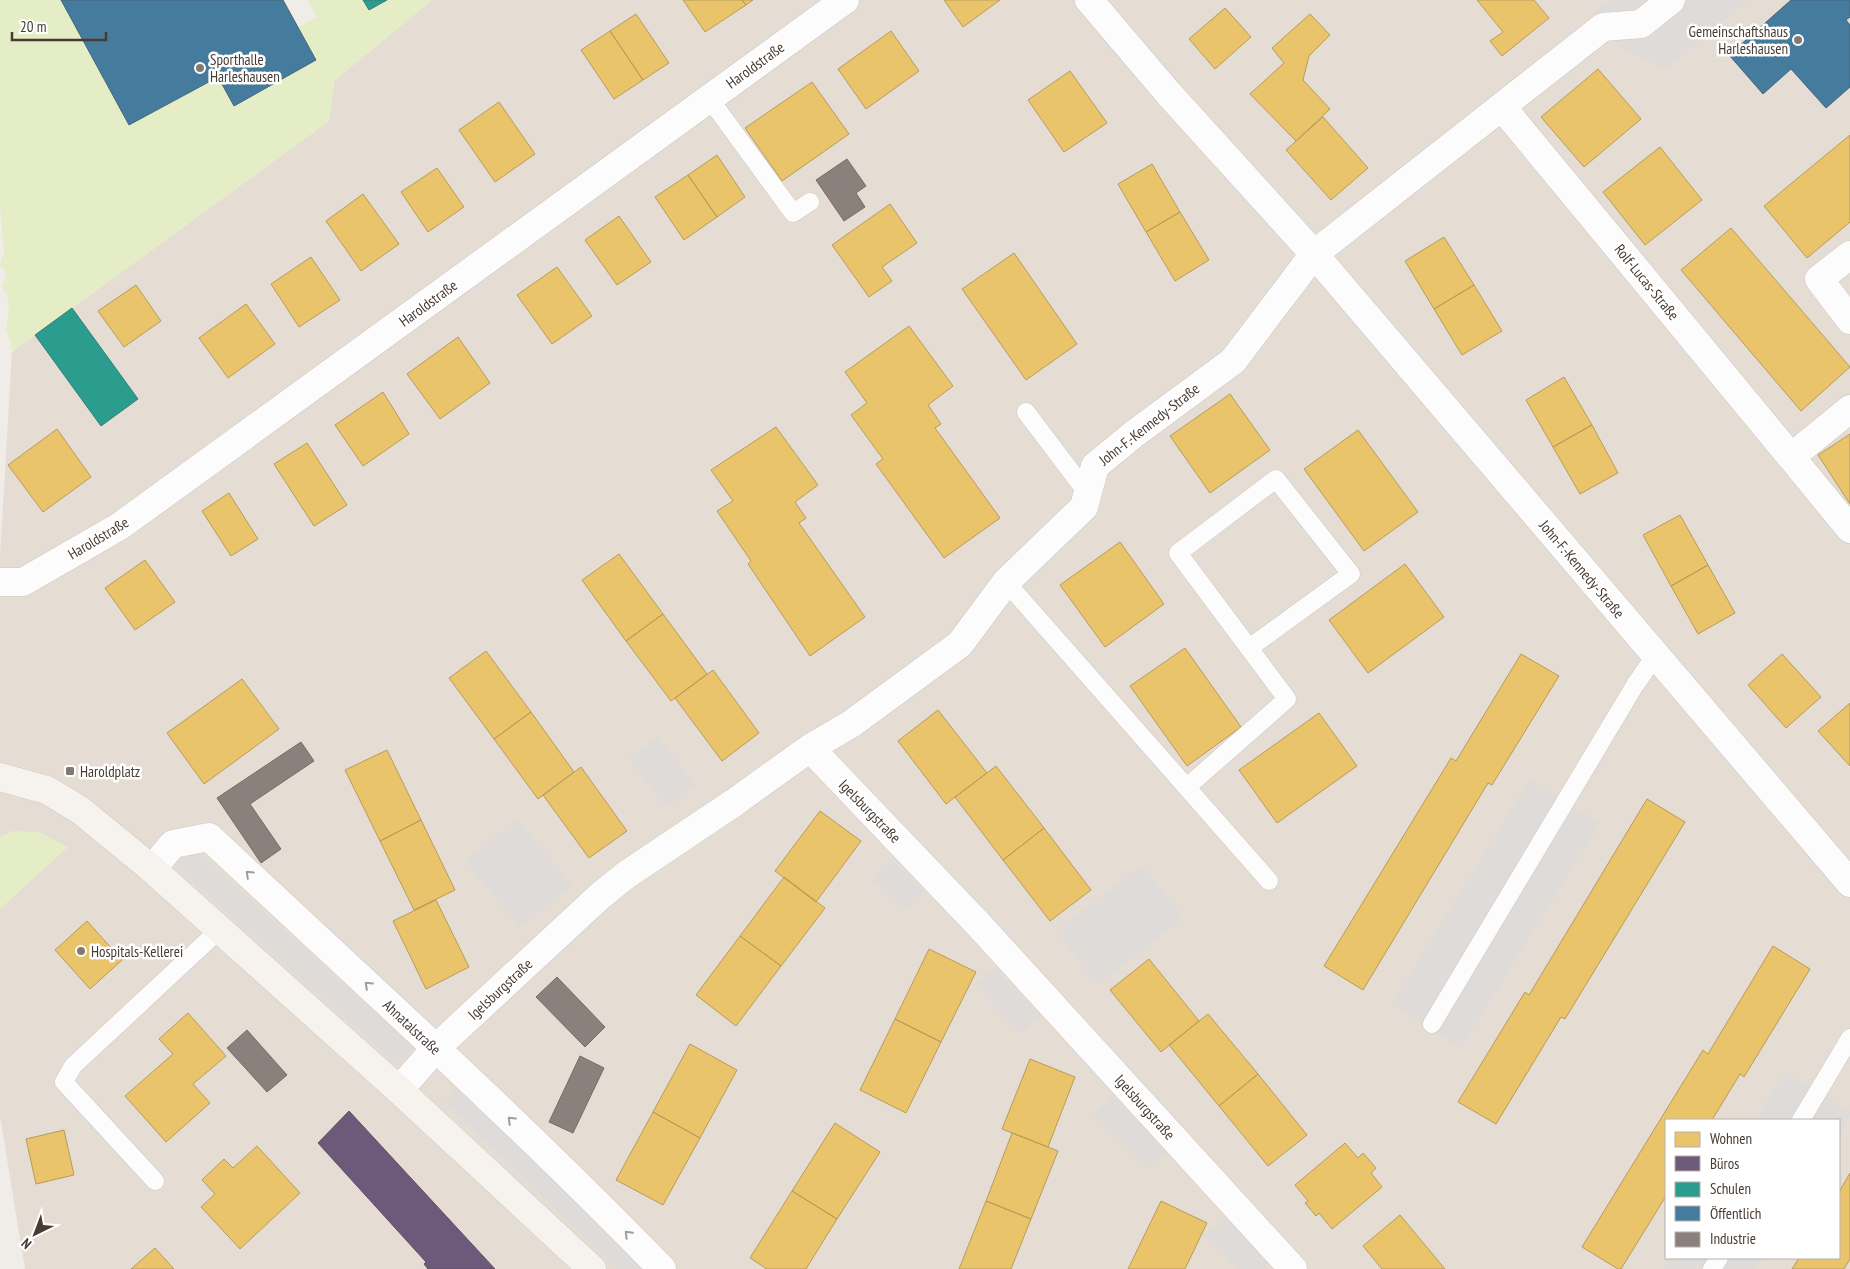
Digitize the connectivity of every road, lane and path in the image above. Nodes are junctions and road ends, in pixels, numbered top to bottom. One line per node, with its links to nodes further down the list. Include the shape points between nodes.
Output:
1 (845, 0): 4 (street, Haroldstraße)
2 (1089, 0): 7 (street, John-F.-Kennedy-Straße)
3 (1671, 0): 5 (street, via 1641,24 1603,27)
4 (709, 98): 6 (lane, via 793,213); 15 (street, Haroldstraße, via 120,526 23,582)
5 (1502, 106): 7 (street); 12 (street, Rolf-Lucas-Straße)
6 (810, 202)
7 (1314, 254): 13 (street, John-F.-Kennedy-Straße, via 1233,360 1095,466); 18 (street, John-F.-Kennedy-Straße)
8 (1850, 255): 9 (street, via 1819,279)
9 (1850, 320)
10 (1850, 409): 12 (street)
11 (1026, 412): 13 (lane)
12 (1791, 457): 14 (street, Rolf-Lucas-Straße)
13 (1088, 494): 16 (street, John-F.-Kennedy-Straße, via 1084,507)
14 (1850, 529)
15 (0, 582)
16 (1006, 582): 19 (street, John-F.-Kennedy-Straße, via 960,644 851,724); 21 (lane)
17 (1248, 648): 17 (lane, via 1178,553 1276,479 1351,574); 21 (lane, via 1287,699)
18 (1656, 655): 24 (street, John-F.-Kennedy-Straße); 26 (lane)
19 (810, 748): 28 (street, Igelsburgstraße, via 606,890); 34 (street, Igelsburgstraße, via 978,924)
20 (0, 777): 22 (street, via 47,790 80,810)
21 (1186, 787): 23 (lane)
22 (152, 869): 25 (street); 28 (street, Ahnatalstraße, one-way to 22, via 209,837 173,844)
23 (1269, 881)
24 (1850, 883)
25 (219, 930): 29 (street); 31 (lane, via 73,1066 64,1082)
26 (1432, 1024)
27 (1850, 1038): 30 (lane)
28 (436, 1048): 29 (street, Igelsburgstraße); 33 (street, Ahnatalstraße, one-way to 28, via 594,1199)
29 (399, 1090): 32 (street)
30 (1802, 1119)
31 (155, 1181)
32 (582, 1266)
33 (662, 1269)
34 (1293, 1269)

